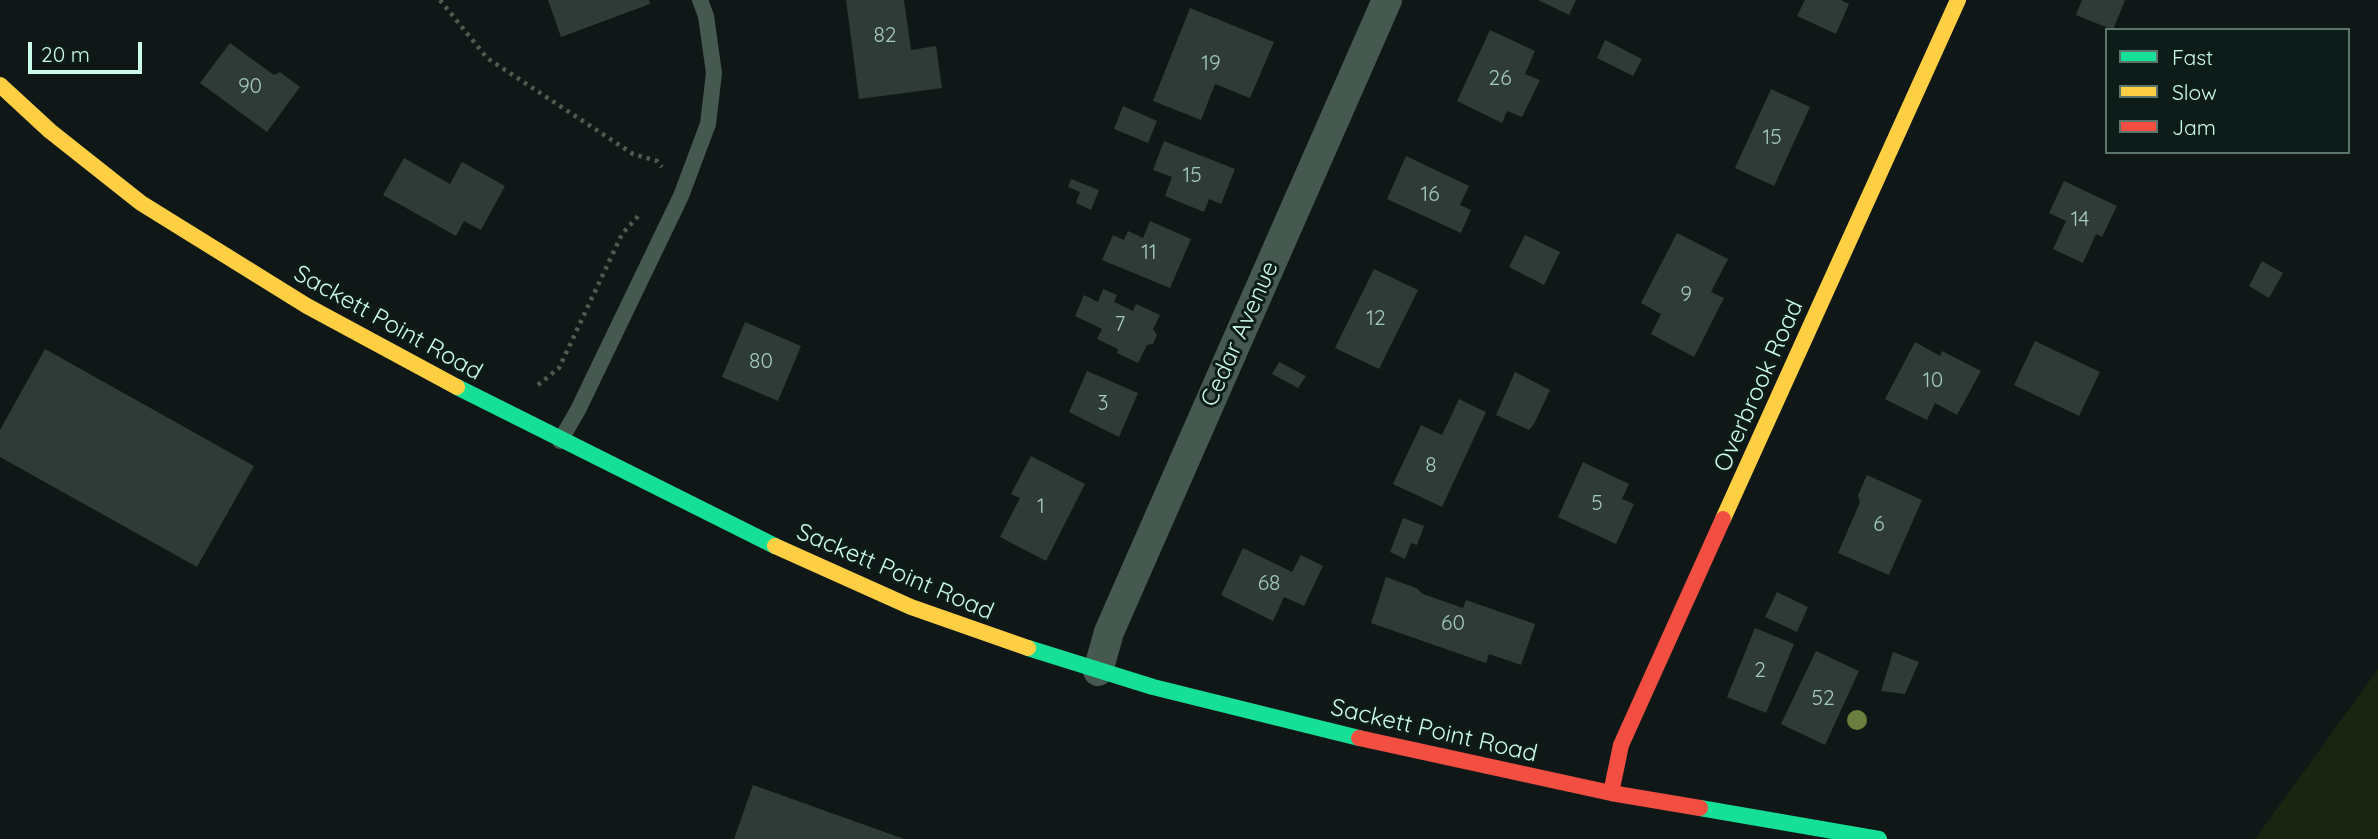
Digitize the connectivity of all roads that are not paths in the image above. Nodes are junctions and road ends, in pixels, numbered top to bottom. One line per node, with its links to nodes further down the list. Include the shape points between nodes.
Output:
1 (700, 0): 5 (lane, via 714,73 708,124 681,196)
2 (1387, 0): 6 (street, Cedar Avenue, via 1109,632)
3 (1958, 0): 7 (street, Overbrook Road, via 1621,745)
4 (0, 85): 5 (street, Sackett Point Road, via 141,203 307,306)
5 (560, 441): 6 (street, Sackett Point Road, via 911,607)
6 (1098, 671): 7 (street, Sackett Point Road, via 1383,744)
7 (1611, 793): 8 (street, Sackett Point Road)
8 (1879, 839)

